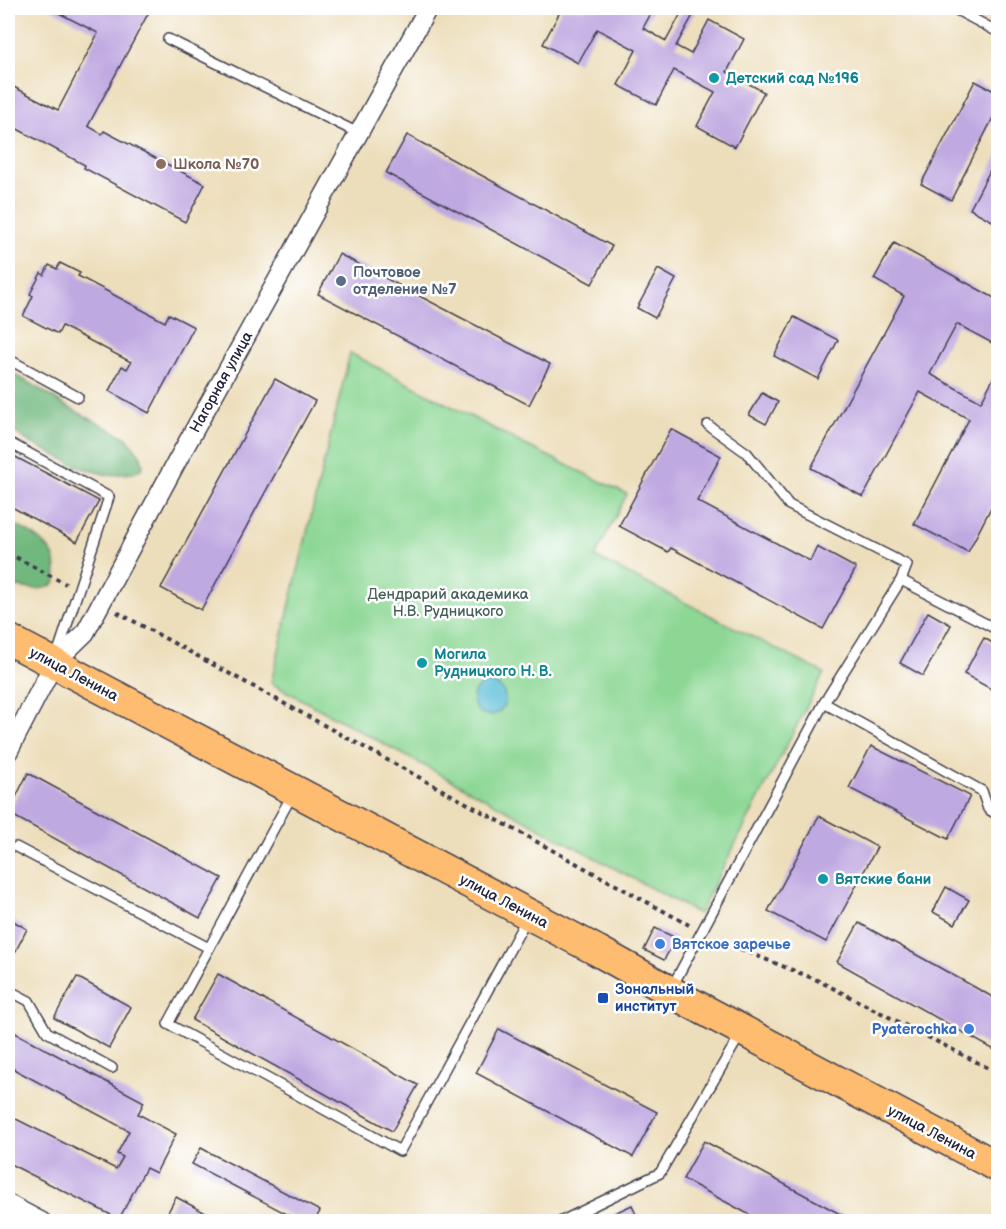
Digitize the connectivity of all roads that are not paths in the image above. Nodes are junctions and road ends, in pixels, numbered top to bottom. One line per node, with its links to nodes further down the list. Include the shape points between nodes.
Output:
1 (428, 8): 5 (street, Нагорная улица)
2 (953, 8): 3 (lane)
3 (999, 32)
4 (168, 39): 5 (lane)
5 (358, 133): 13 (street, Нагорная улица, via 85,633)
6 (8, 359): 7 (lane)
7 (78, 397)
8 (708, 425): 10 (lane, via 747,453 789,505 907,565)
9 (8, 442): 13 (lane, via 109,497)
10 (902, 580): 11 (lane); 14 (lane)
11 (999, 630)
12 (8, 639): 13 (main road, улица Ленина)
13 (54, 663): 15 (street, Нагорная улица); 16 (main road, улица Ленина)
14 (824, 704): 17 (lane, via 982,790 988,809); 22 (lane)
15 (8, 752)
16 (295, 790): 19 (main road, улица Ленина); 20 (lane)
17 (999, 815)
18 (16, 847): 20 (lane)
19 (529, 915): 20 (lane, via 400,1151 168,1024); 22 (main road, улица Ленина)
20 (209, 948)
21 (8, 990): 24 (lane, via 28,1001 47,1032)
22 (670, 991): 23 (main road, улица Ленина)
23 (742, 1030): 25 (main road, улица Ленина); 28 (lane, via 660,1173)
24 (111, 1068)
25 (999, 1167)
26 (8, 1204): 27 (street)
27 (42, 1221)
28 (560, 1221)

